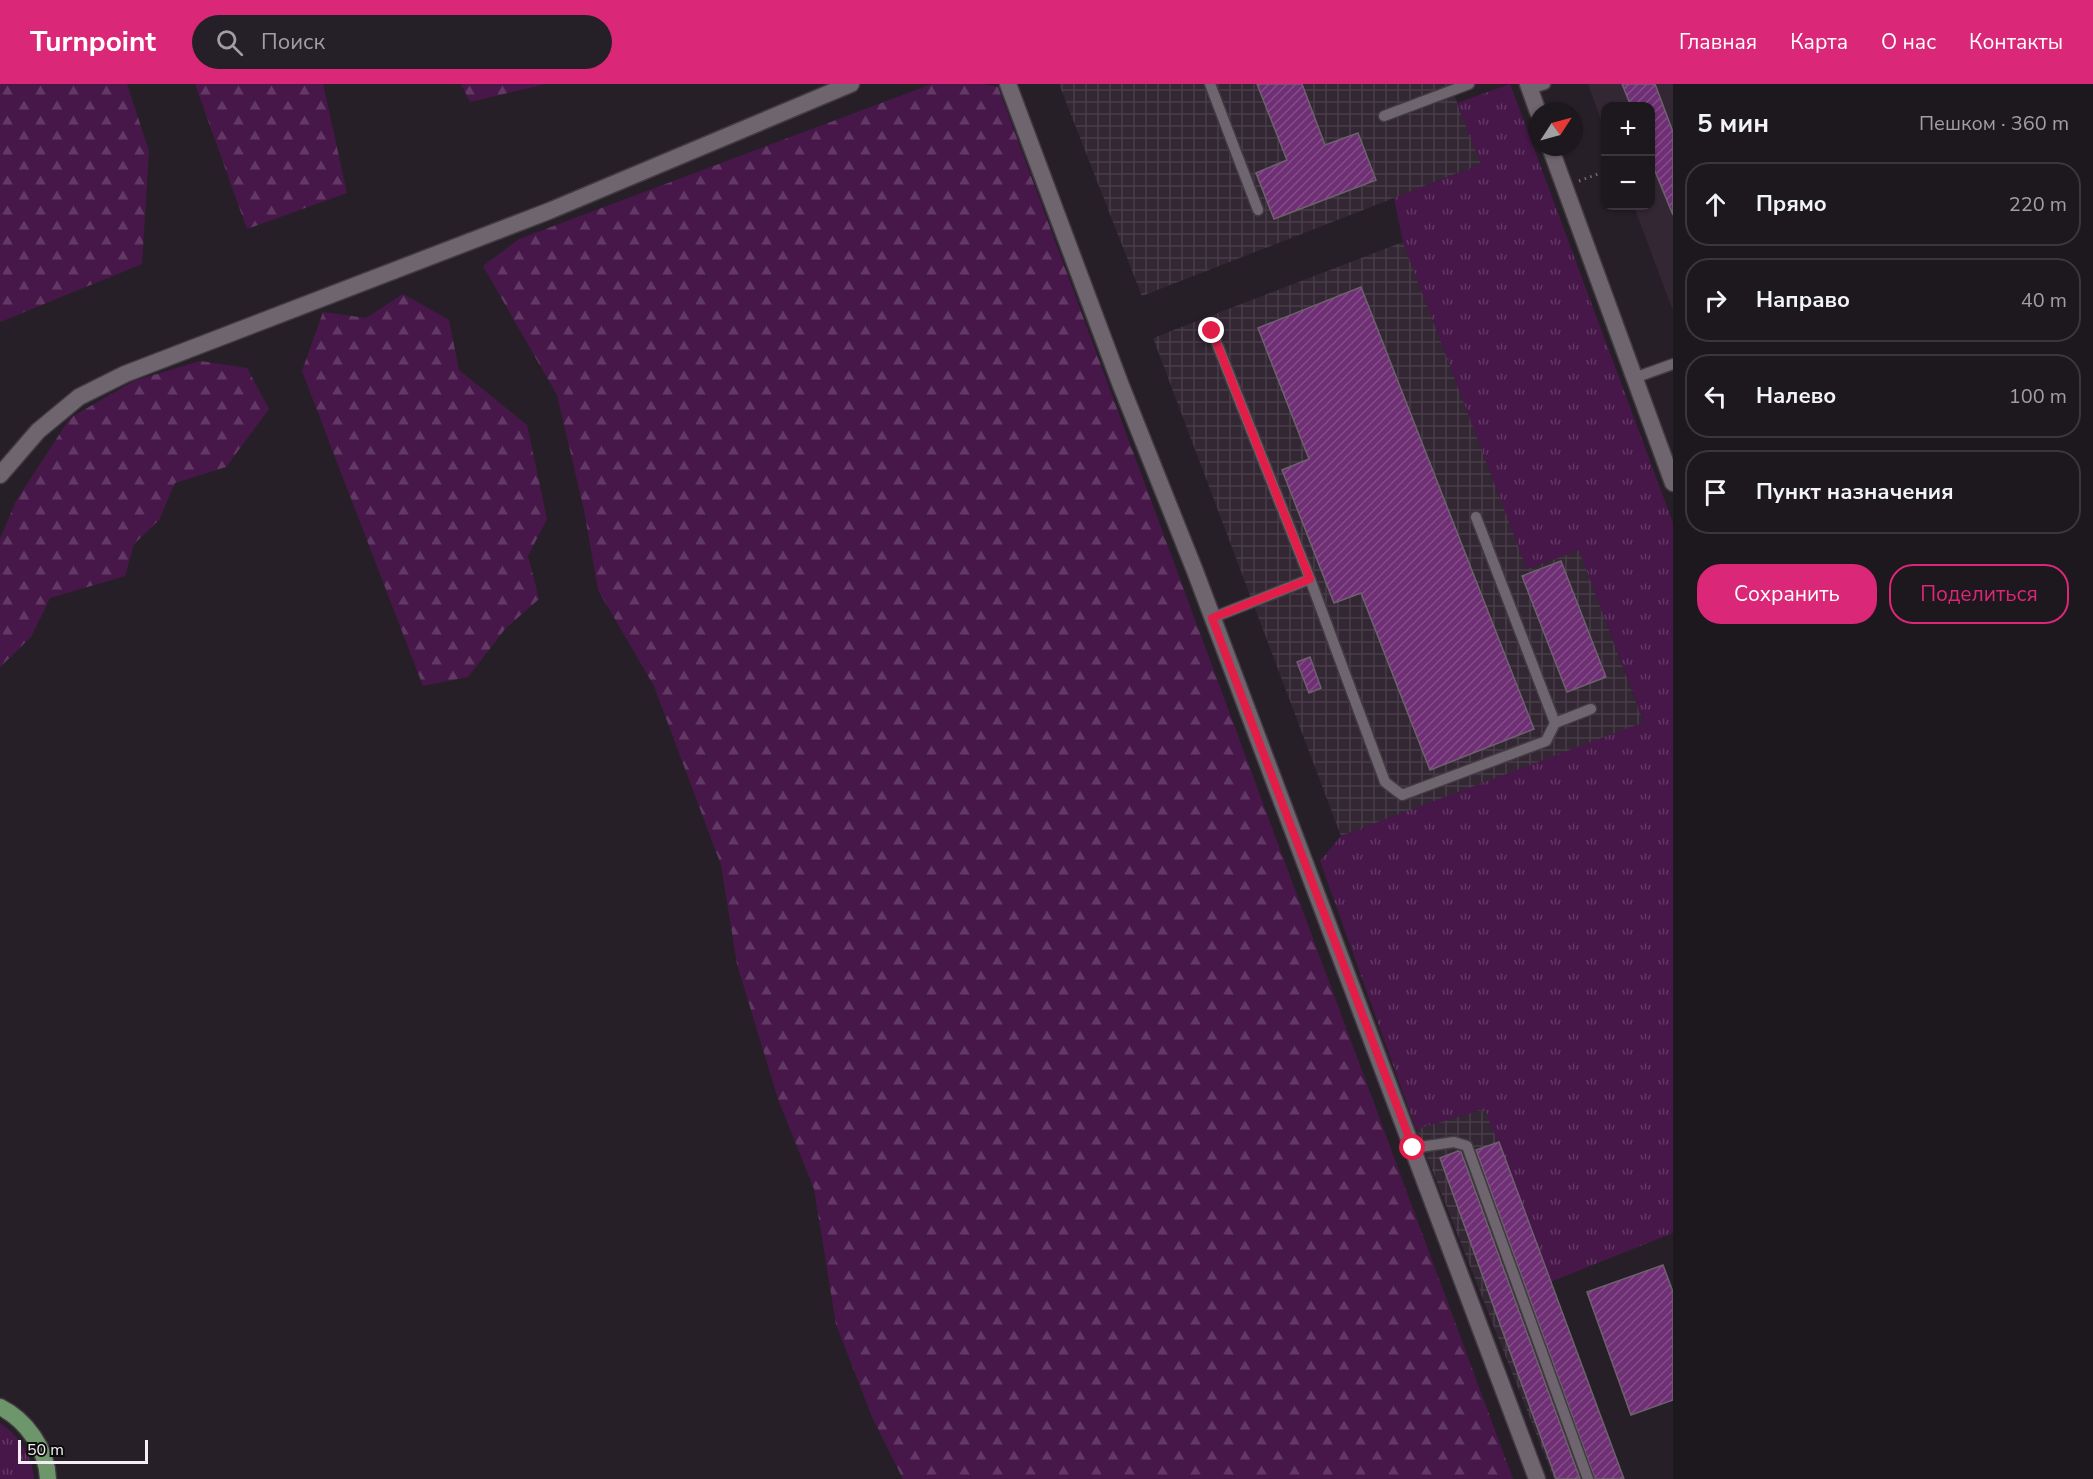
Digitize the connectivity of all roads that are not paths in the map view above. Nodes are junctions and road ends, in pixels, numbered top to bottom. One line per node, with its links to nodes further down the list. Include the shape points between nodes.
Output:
1 (851, 84): 13 (street, via 549,212 125,374 79,397 39,431)
2 (1008, 84): 17 (street)
3 (1210, 84): 9 (lane)
4 (1469, 84): 7 (lane)
5 (1534, 86): 6 (street)
6 (1536, 102)
7 (1384, 116)
8 (1553, 156): 12 (street)
9 (1258, 210)
10 (1212, 331): 16 (lane)
11 (1673, 364): 12 (lane)
12 (1634, 378): 14 (street)
13 (0, 475)
14 (1673, 483)
15 (1476, 517): 19 (lane)
16 (1310, 579): 17 (lane); 19 (lane, via 1385,782 1402,795 1546,741)
17 (1212, 618): 20 (street)
18 (1592, 709): 19 (lane)
19 (1555, 723)
20 (1413, 1148): 23 (street); 24 (lane, via 1454,1142 1467,1146)
21 (0, 1407): 22 (main road, via 28,1430 41,1451)
22 (48, 1479)
23 (1537, 1479)
24 (1588, 1479)

